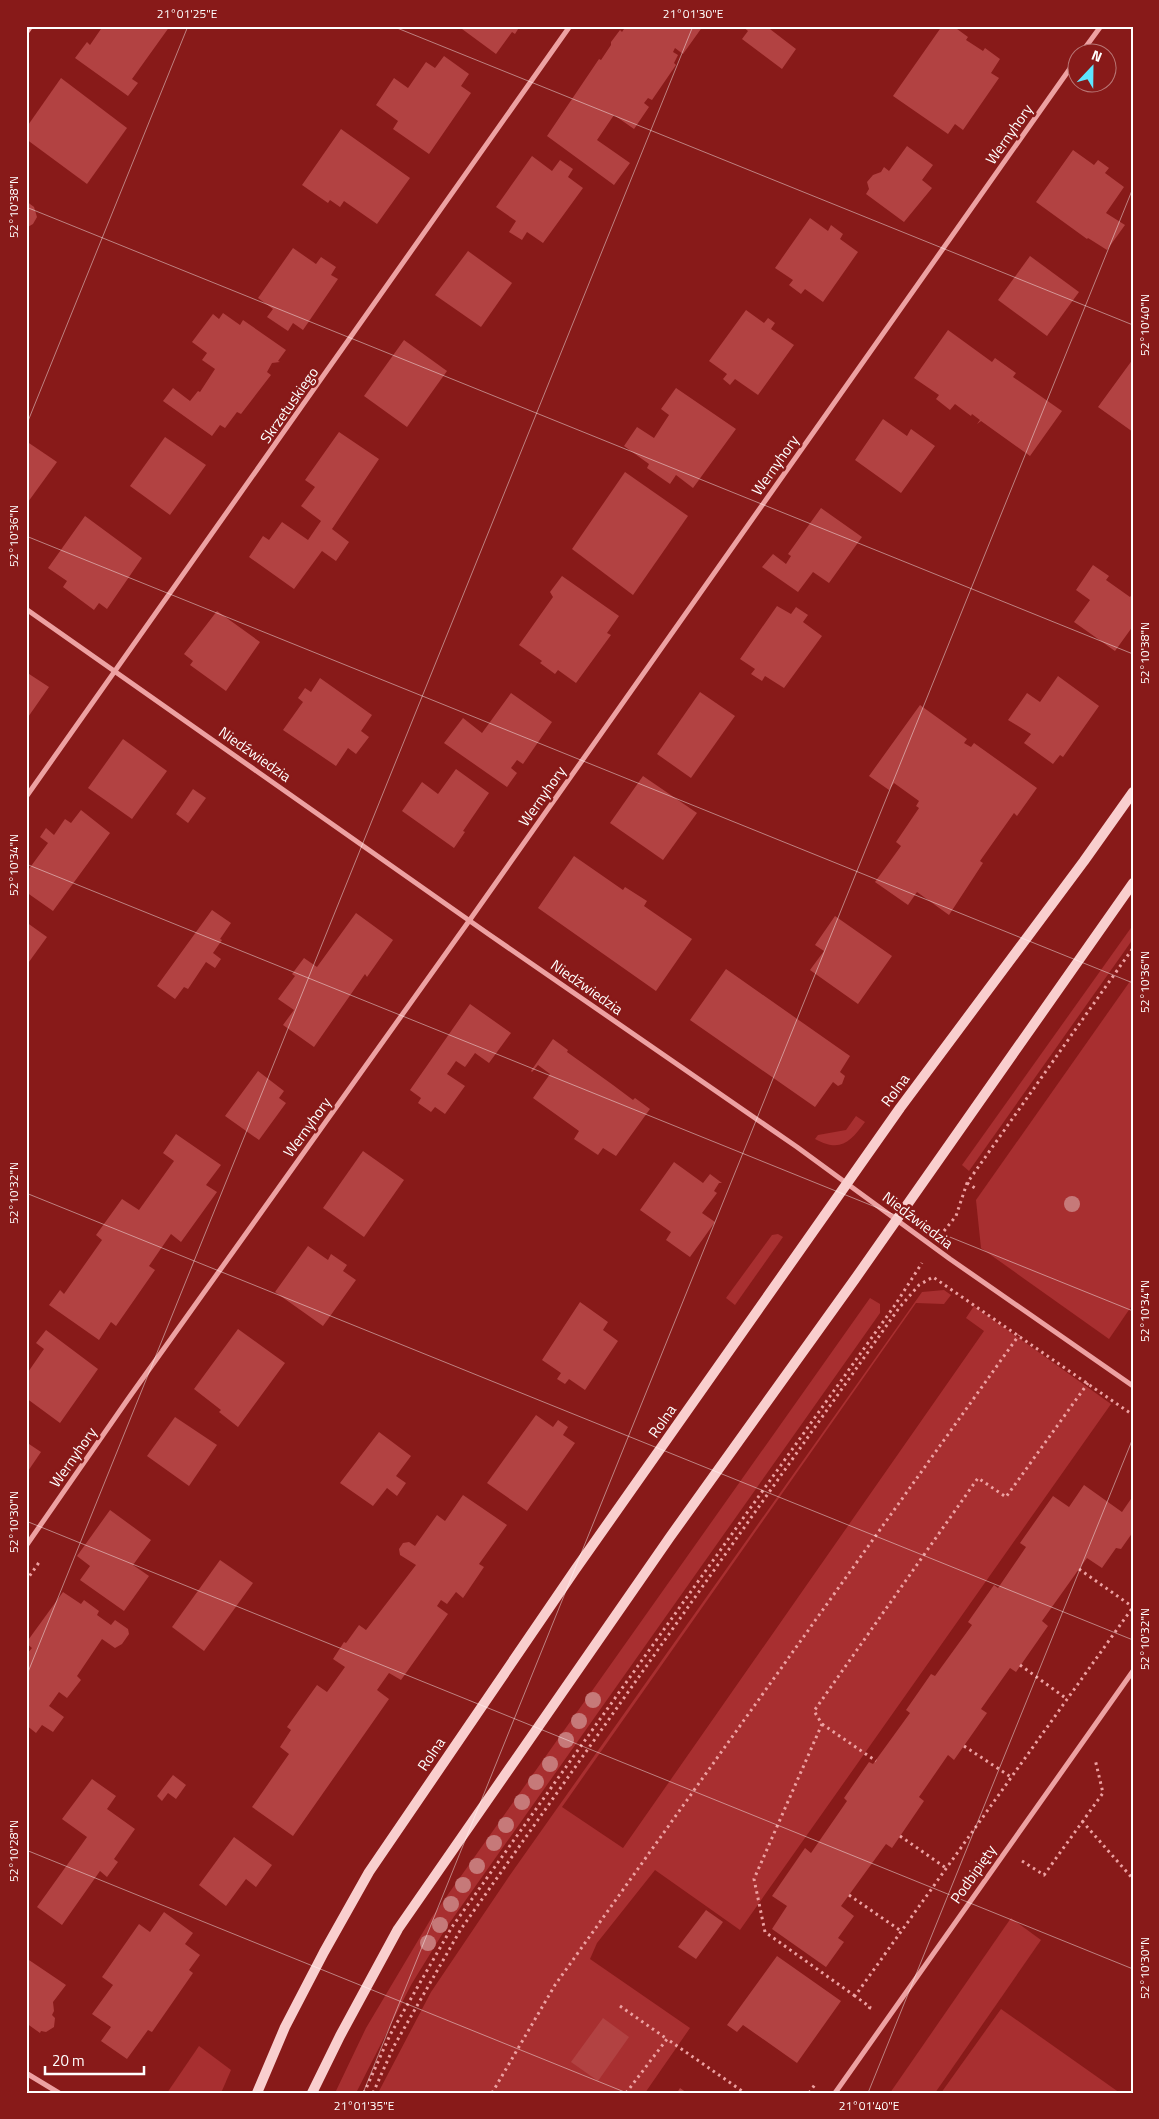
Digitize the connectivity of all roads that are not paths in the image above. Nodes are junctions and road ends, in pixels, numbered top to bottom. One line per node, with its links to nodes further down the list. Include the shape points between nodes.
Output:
1 (31, 26): 4 (street)
2 (570, 26): 8 (street, Skrzetuskiego)
3 (1100, 26): 5 (street)
4 (26, 33)
5 (1089, 42)
6 (1066, 74): 12 (street, Wernyhory)
7 (26, 609): 8 (street, Niedźwiedzia)
8 (116, 671): 10 (street, Skrzetuskiego); 12 (street, Niedźwiedzia)
9 (1133, 792): 13 (street, Rolna)
10 (26, 797)
11 (1133, 882): 14 (street)
12 (469, 921): 13 (street, Niedźwiedzia); 16 (street, Wernyhory)
13 (848, 1182): 14 (street, Niedźwiedzia); 20 (street, Rolna, via 575,1570 369,1872 285,2027)
14 (897, 1220): 15 (street, Niedźwiedzia); 21 (street, via 664,1546 398,1929)
15 (1133, 1386)
16 (26, 1546)
17 (1133, 1671): 22 (street, Podbipięty)
18 (26, 2073): 19 (street)
19 (59, 2093)
20 (257, 2093)
21 (312, 2093)
22 (835, 2093)

